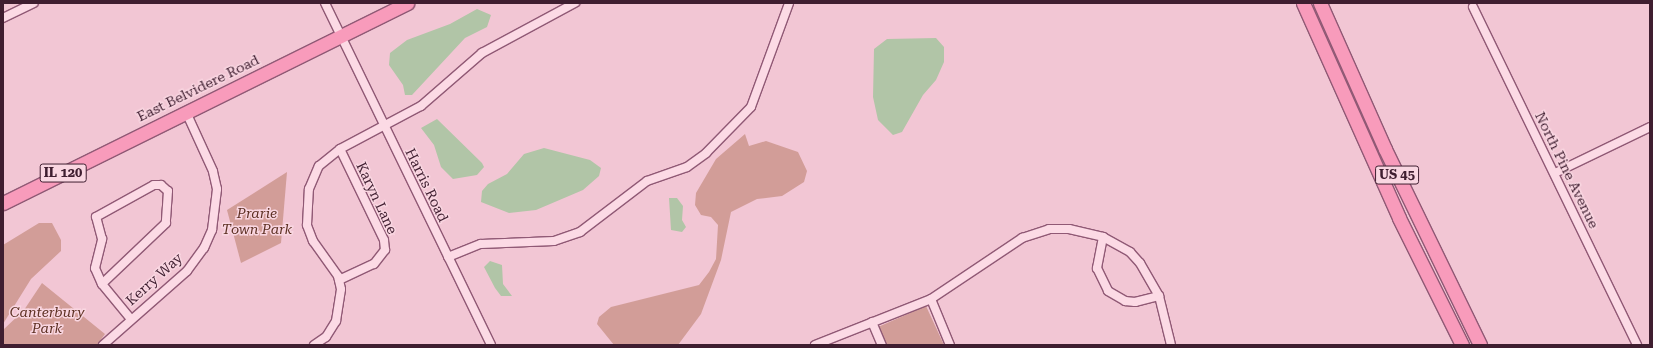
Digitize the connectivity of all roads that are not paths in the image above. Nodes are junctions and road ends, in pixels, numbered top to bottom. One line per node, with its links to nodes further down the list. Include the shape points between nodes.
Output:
1 (34, 3): 9 (street)
2 (325, 3): 10 (street, Harris Road)
3 (408, 3): 10 (main road, East Belvidere Road / IL 120)
4 (575, 3): 12 (street, via 482,53 427,101)
5 (789, 3): 18 (street, via 751,107 706,153 687,167 647,181 580,232 554,241 480,244)
6 (1303, 3): 32 (main road, US 45, via 1399,218)
7 (1320, 3): 33 (main road, US 45, via 1384,149)
8 (1473, 7): 15 (street, North Pine Avenue)
9 (3, 18)
10 (341, 36): 11 (main road, East Belvidere Road / IL 120); 12 (street, Harris Road)
11 (186, 112): 16 (main road, East Belvidere Road / IL 120); 23 (street, Kerry Way, via 213,171 217,189 212,230 204,248 187,271)
12 (384, 127): 14 (street); 18 (street, Harris Road)
13 (1650, 127): 15 (street)
14 (340, 149): 19 (street, via 319,166 312,179 306,214 313,242); 19 (street, Karyn Lane, via 384,240 385,250 374,264)
15 (1555, 173): 34 (street, North Pine Avenue)
16 (3, 203)
17 (1103, 237): 21 (street, via 1130,252 1150,276); 21 (street, via 1097,268 1108,291 1125,301 1135,302); 22 (street, via 1069,229 1036,232)
18 (448, 257): 27 (street, Harris Road)
19 (339, 280): 26 (street, via 338,316 326,337)
20 (102, 284): 20 (street, via 95,268 102,239 96,217 154,185 165,187 169,197 166,223); 23 (street)
21 (1159, 296): 31 (street)
22 (931, 299): 24 (street); 30 (street)
23 (130, 318): 25 (street, Kerry Way)
24 (872, 322): 28 (street); 29 (street)
25 (103, 345)
26 (314, 345)
27 (491, 345)
28 (815, 345)
29 (882, 345)
30 (950, 345)
31 (1171, 345)
32 (1462, 345)
33 (1480, 345)
34 (1637, 345)

